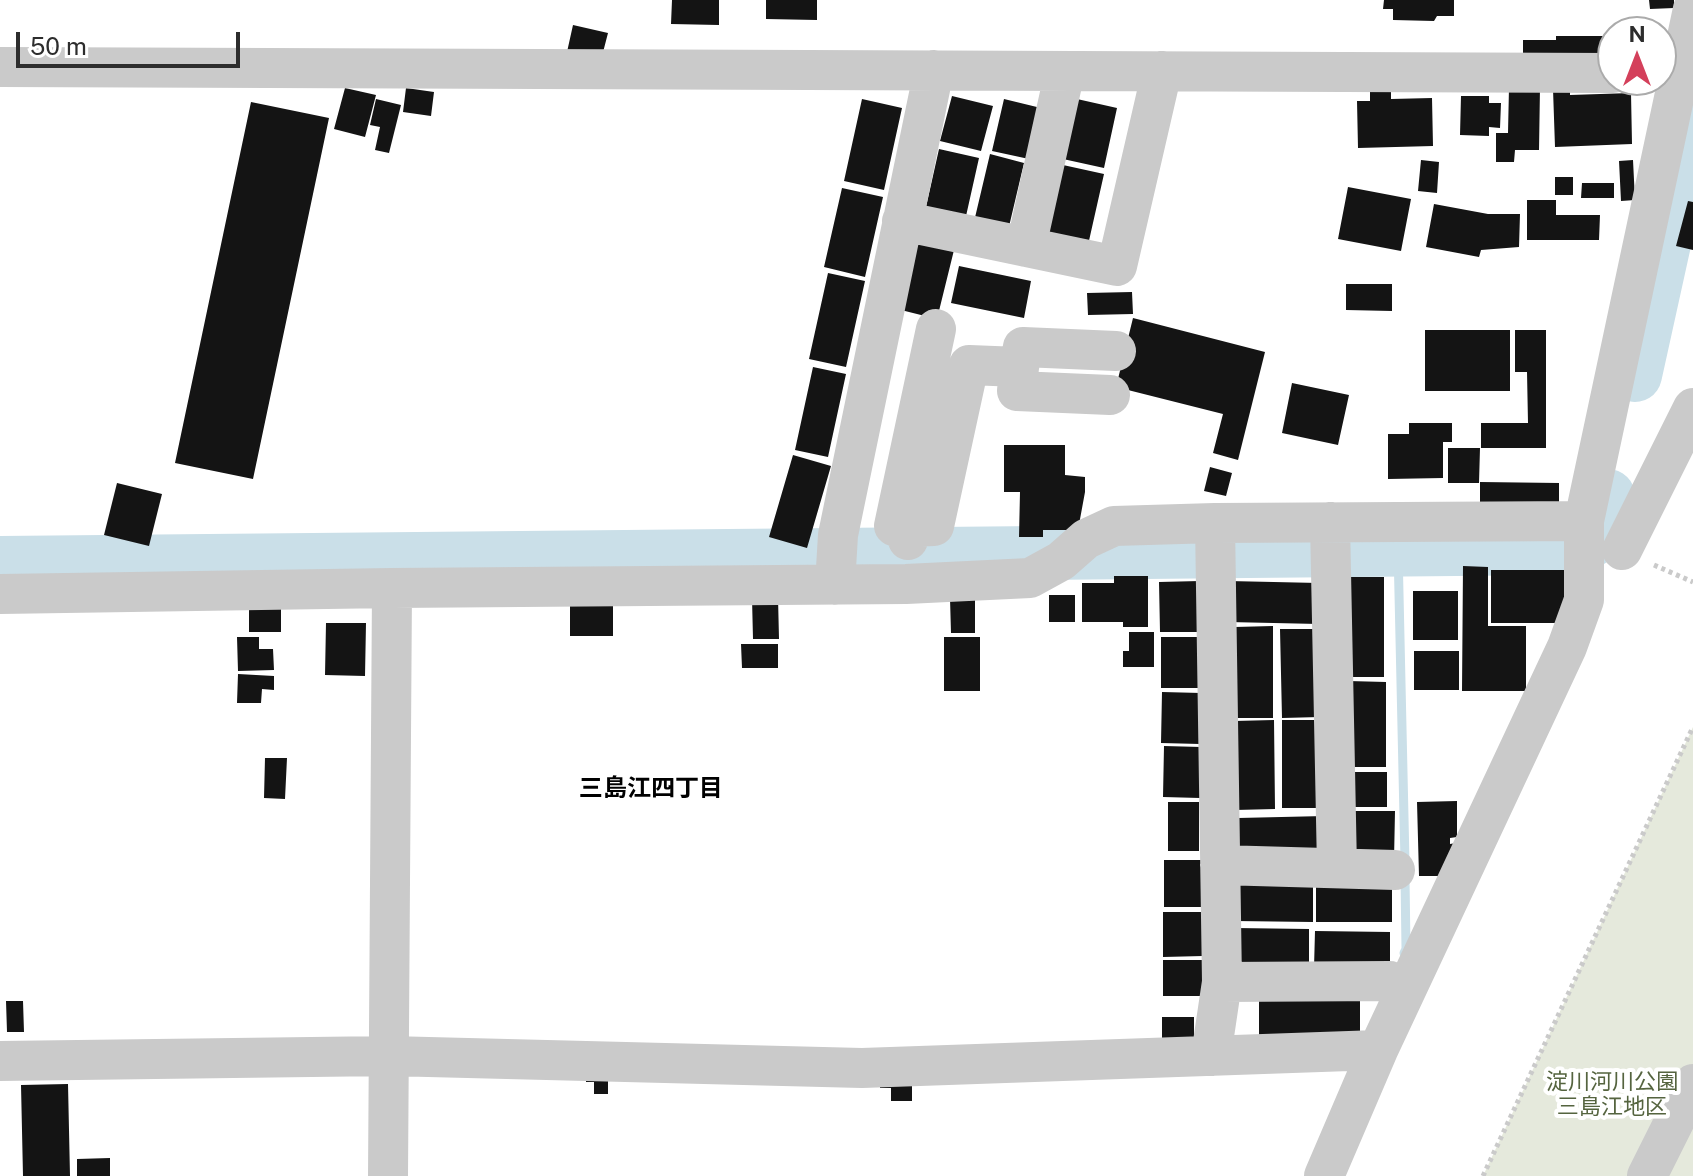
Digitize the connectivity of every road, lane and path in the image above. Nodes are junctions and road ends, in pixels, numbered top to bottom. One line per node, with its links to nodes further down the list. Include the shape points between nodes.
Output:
1 (1693, 9): 7 (street)
2 (0, 67): 3 (street)
3 (934, 70): 4 (street); 8 (street)
4 (1065, 71): 5 (street); 9 (street)
5 (1162, 71): 6 (street); 9 (street, via 1117,266)
6 (1597, 73)
7 (1678, 74): 15 (street)
8 (902, 221): 9 (street); 22 (street, via 838,535)
9 (1026, 247)
10 (936, 329): 18 (street, via 894,526)
11 (1116, 351): 12 (street, via 1023,347)
12 (1019, 367): 13 (street, via 1017,391); 18 (street, via 969,365 934,526)
13 (1110, 395)
14 (1693, 408): 19 (street)
15 (1584, 521): 16 (street); 31 (street, via 1584,600 1567,647)
16 (1330, 522): 17 (street); 27 (street)
17 (1215, 523): 21 (street, via 1114,526 1030,578); 26 (street)
18 (908, 527): 21 (street)
19 (1622, 550): 20 (path)
20 (1693, 582)
21 (906, 584): 22 (street)
22 (835, 585): 23 (street)
23 (392, 588): 24 (street); 32 (street)
24 (0, 594)
25 (1693, 727): 38 (path)
26 (1220, 865): 27 (street); 30 (street)
27 (1337, 868): 28 (street)
28 (1395, 870)
29 (1390, 981): 30 (street)
30 (1222, 982): 33 (street)
31 (1378, 1050): 33 (street); 37 (street)
32 (389, 1056): 33 (street, via 862,1068); 34 (street); 36 (street)
33 (1211, 1056)
34 (0, 1061)
35 (1693, 1084): 39 (street)
36 (388, 1176)
37 (1324, 1176)
38 (1483, 1176)
39 (1647, 1176)

